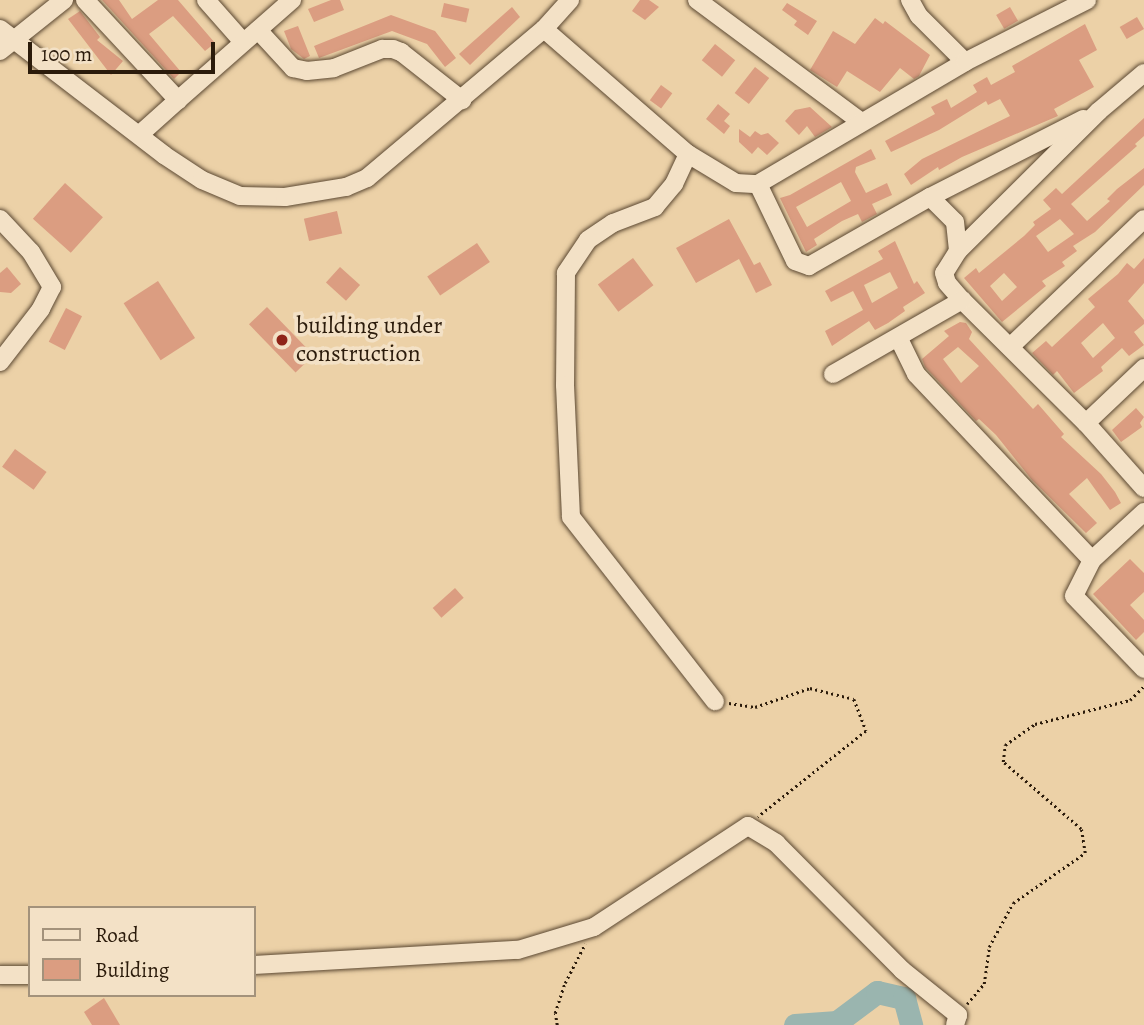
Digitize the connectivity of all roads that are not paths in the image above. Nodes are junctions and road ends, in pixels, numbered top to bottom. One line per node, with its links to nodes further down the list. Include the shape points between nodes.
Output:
1 (64, 0): 13 (street)
2 (85, 0): 16 (street)
3 (206, 0): 12 (street)
4 (292, 0): 11 (street)
5 (570, 0): 10 (street)
6 (697, 0): 19 (street)
7 (910, 0): 14 (street, via 919,16)
8 (1087, 0): 14 (street)
9 (0, 29): 13 (street)
10 (544, 29): 17 (street); 21 (street)
11 (258, 30): 12 (street); 17 (street, via 293,68 307,71 334,68 393,49)
12 (243, 42): 16 (street)
13 (7, 46): 20 (street)
14 (965, 62): 19 (street)
15 (1144, 73): 18 (street)
16 (178, 100): 20 (street)
17 (462, 100): 20 (street, via 367,178 346,187 285,197 240,196 202,180)
18 (1099, 111): 23 (street); 26 (street)
19 (860, 121): 22 (street)
20 (139, 135)
21 (688, 154): 22 (street, via 736,183); 38 (street, via 674,184 655,206 613,223 588,240 566,273 570,504 571,517 593,548)
22 (758, 184): 23 (street, via 794,261 801,265 823,260)
23 (930, 197): 26 (street, via 955,222)
24 (0, 219): 30 (street, via 31,252 51,287 41,309)
25 (1144, 219): 29 (street)
26 (958, 251): 27 (street, via 944,273)
27 (962, 300): 28 (street); 29 (street)
28 (899, 339): 32 (street); 36 (street, via 916,374)
29 (1010, 347): 33 (street)
30 (0, 362)
31 (1144, 368): 33 (street)
32 (833, 374)
33 (1086, 423): 34 (street)
34 (1144, 488)
35 (1141, 523): 36 (street)
36 (1092, 560): 37 (street, via 1074,596)
37 (1144, 669)
38 (715, 701)
39 (256, 965): 42 (street, via 519,950 594,927 748,826 776,843)
40 (0, 975): 41 (street)
41 (28, 975)
42 (956, 1020)

